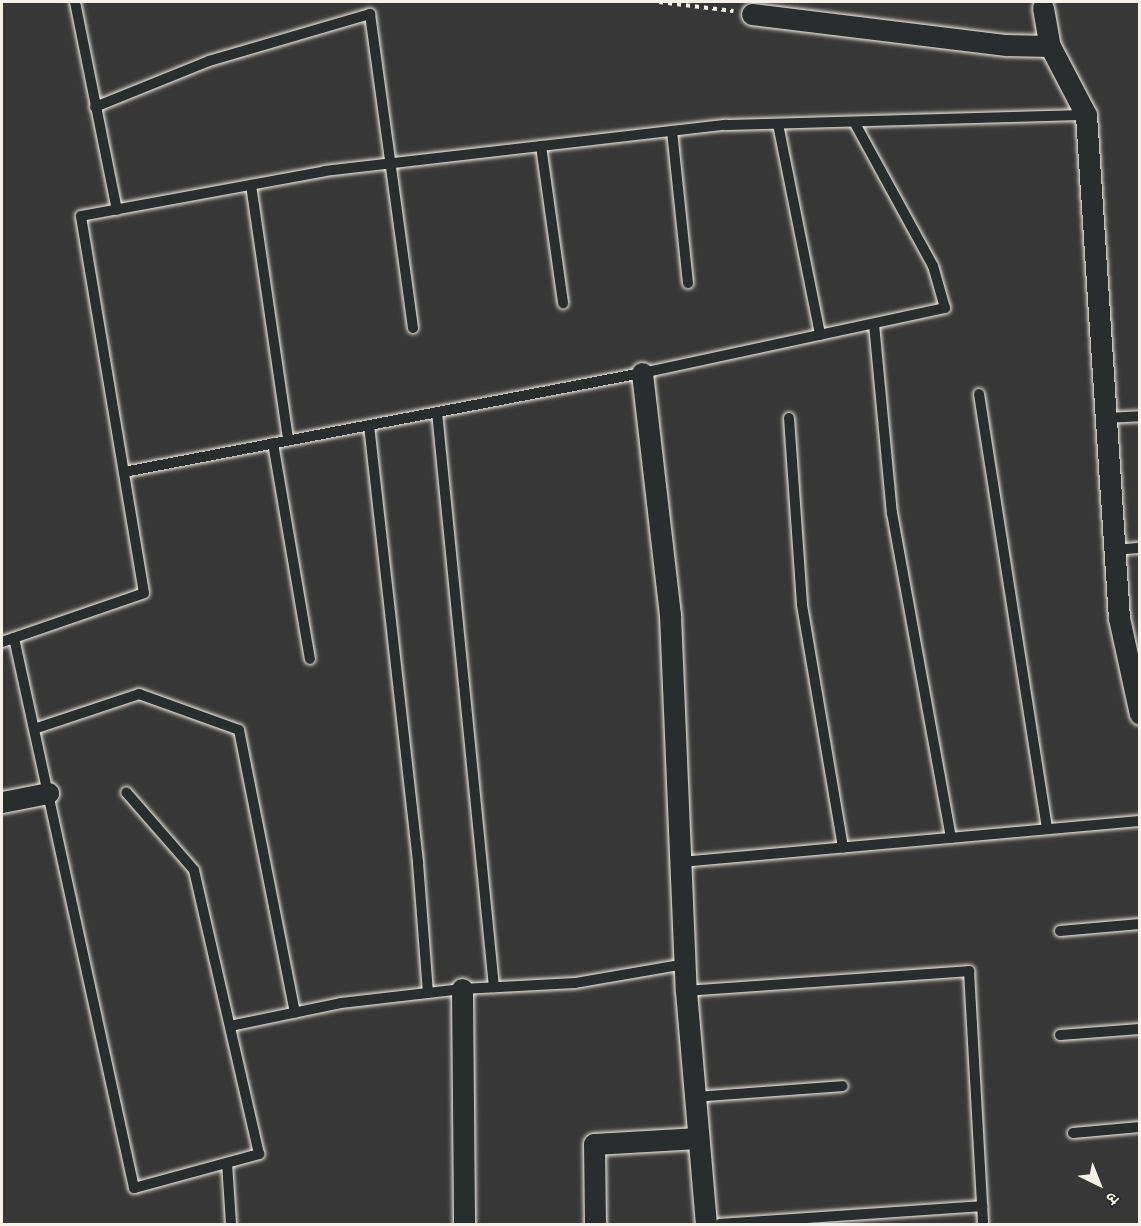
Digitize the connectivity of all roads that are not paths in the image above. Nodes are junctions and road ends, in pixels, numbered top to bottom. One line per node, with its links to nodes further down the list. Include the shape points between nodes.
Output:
1 (75, 2): 5 (lane)
2 (1043, 8): 4 (street)
3 (752, 14): 4 (street, via 1006,45)
4 (1050, 46): 6 (street)
5 (95, 107): 11 (lane, via 209,61 370,14); 13 (lane)
6 (1086, 115): 7 (lane); 24 (street)
7 (854, 122): 8 (lane); 16 (lane, via 933,267 945,308)
8 (778, 124): 9 (lane); 18 (lane)
9 (672, 131): 10 (lane); 14 (lane)
10 (541, 146): 11 (lane); 15 (lane)
11 (390, 164): 12 (lane); 17 (lane)
12 (251, 185): 13 (lane); 26 (lane)
13 (117, 210): 28 (lane, via 81,216)
14 (688, 283)
15 (563, 303)
16 (874, 324): 18 (lane); 42 (lane, via 892,513)
17 (413, 328)
18 (820, 335): 19 (lane)
19 (642, 373): 21 (lane); 44 (street, via 670,615)
20 (979, 394): 41 (lane)
21 (437, 412): 25 (lane); 48 (lane)
22 (1140, 416): 24 (lane)
23 (789, 418): 43 (lane, via 802,605)
24 (1106, 418): 30 (street)
25 (369, 425): 26 (lane); 51 (lane, via 418,863)
26 (288, 440): 27 (lane)
27 (273, 444): 28 (lane); 34 (lane)
28 (124, 472): 31 (lane, via 144,593)
29 (1140, 548): 30 (lane)
30 (1115, 550): 33 (street, via 1119,618)
31 (14, 638): 32 (lane); 36 (lane)
32 (2, 642)
33 (1133, 652): 35 (street)
34 (310, 659)
35 (1140, 714)
36 (34, 729): 38 (lane); 52 (lane, via 139,694 239,730)
37 (126, 792): 53 (lane, via 194,870)
38 (48, 793): 39 (street); 61 (lane, via 134,1188)
39 (2, 802)
40 (1140, 821): 41 (lane)
41 (1047, 829): 42 (lane)
42 (951, 838): 43 (lane)
43 (843, 848): 44 (lane)
44 (680, 862): 47 (street)
45 (1140, 924): 46 (lane)
46 (1060, 931)
47 (685, 964): 48 (lane, via 575,983); 50 (street)
48 (494, 987): 49 (lane)
49 (462, 989): 51 (lane); 64 (street)
50 (686, 991): 57 (street); 62 (lane, via 969,971)
51 (428, 993): 52 (lane, via 341,1003)
52 (295, 1013): 53 (lane)
53 (230, 1026): 61 (lane, via 259,1154)
54 (1140, 1029): 55 (lane)
55 (1060, 1035)
56 (843, 1086): 57 (lane)
57 (694, 1097): 60 (street)
58 (1140, 1127): 59 (lane)
59 (1073, 1133)
60 (698, 1138): 65 (street, via 594,1144); 66 (street)
61 (227, 1163): 63 (lane)
62 (982, 1206): 67 (lane); 68 (lane)
63 (231, 1224)
64 (464, 1224)
65 (595, 1224)
66 (706, 1224)
67 (720, 1224)
68 (983, 1224)

